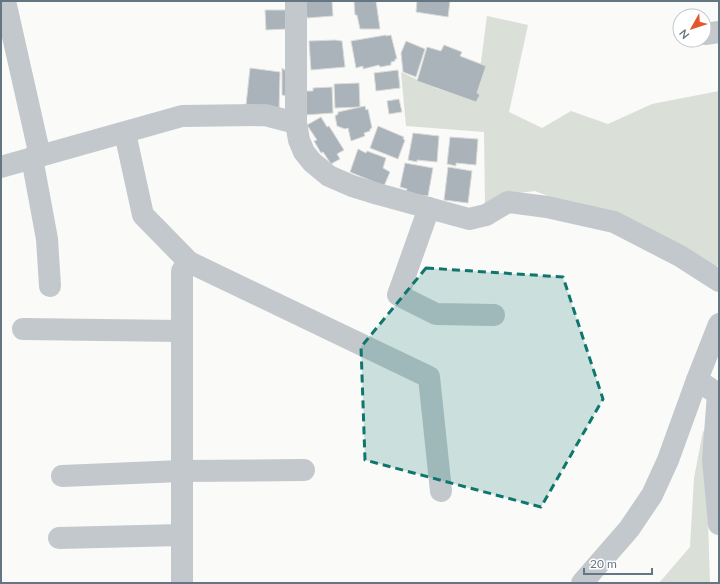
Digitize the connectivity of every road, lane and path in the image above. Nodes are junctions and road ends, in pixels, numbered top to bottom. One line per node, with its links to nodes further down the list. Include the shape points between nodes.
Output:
1 (4, 1): 5 (street)
2 (296, 1): 3 (street)
3 (296, 123): 4 (street, via 265,115 182,116); 7 (street, via 304,152 329,176 352,186)
4 (125, 133): 5 (street); 8 (street, via 143,215)
5 (36, 157): 6 (street); 10 (street, via 47,239)
6 (1, 167)
7 (429, 208): 9 (street, via 469,219 486,215 508,202 548,207 614,222 680,256); 11 (street, via 398,295 436,314)
8 (188, 262): 14 (street, via 182,271); 19 (street, via 429,377)
9 (719, 281)
10 (50, 286)
11 (494, 315)
12 (719, 324): 15 (street)
13 (23, 329): 14 (street)
14 (182, 331): 17 (street)
15 (697, 380): 20 (street, via 718,394 714,459); 24 (street, via 668,460 652,495 629,530)
16 (304, 470): 17 (street)
17 (181, 472): 18 (street); 21 (street)
18 (62, 476)
19 (441, 491)
20 (719, 524)
21 (181, 535): 22 (street); 23 (street)
22 (59, 538)
23 (182, 583)
24 (582, 583)

